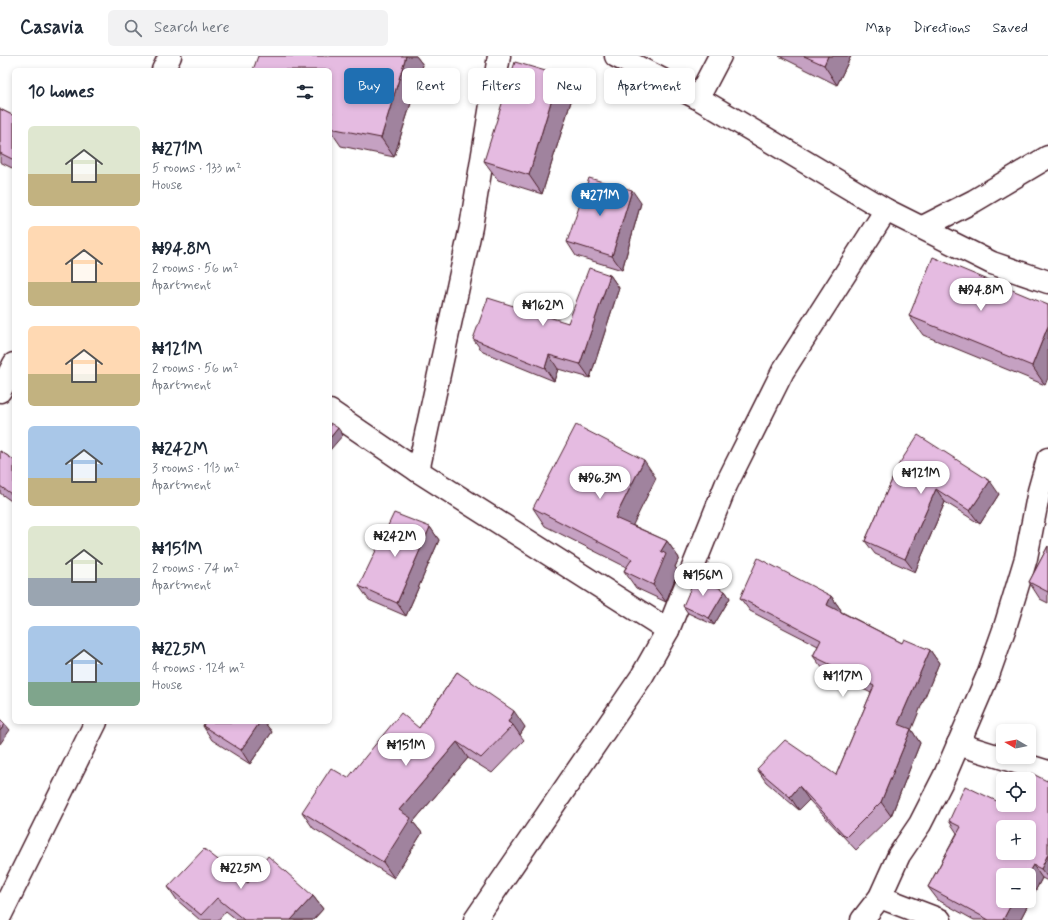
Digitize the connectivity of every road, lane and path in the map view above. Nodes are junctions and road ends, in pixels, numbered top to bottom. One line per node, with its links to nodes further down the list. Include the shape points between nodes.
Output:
1 (170, 56): 5 (street)
2 (498, 56): 15 (street, via 471,227)
3 (616, 56): 6 (street)
4 (720, 56): 6 (street)
5 (164, 68)
6 (698, 98): 8 (street)
7 (1048, 157): 9 (street, via 974,201)
8 (886, 210): 9 (street); 16 (street, via 783,371 726,484)
9 (923, 227): 10 (street, via 992,263)
10 (1048, 282)
11 (12, 368): 12 (street)
12 (0, 391)
13 (332, 413): 15 (street)
14 (1048, 459): 18 (street, via 1026,558 1005,628)
15 (418, 471): 16 (street)
16 (668, 630): 22 (street, via 642,676)
17 (95, 724): 21 (street)
18 (958, 744): 19 (street); 20 (street, via 942,782)
19 (1048, 772)
20 (880, 897): 23 (street); 24 (street)
21 (0, 916)
22 (475, 920)
23 (862, 920)
24 (940, 920)

